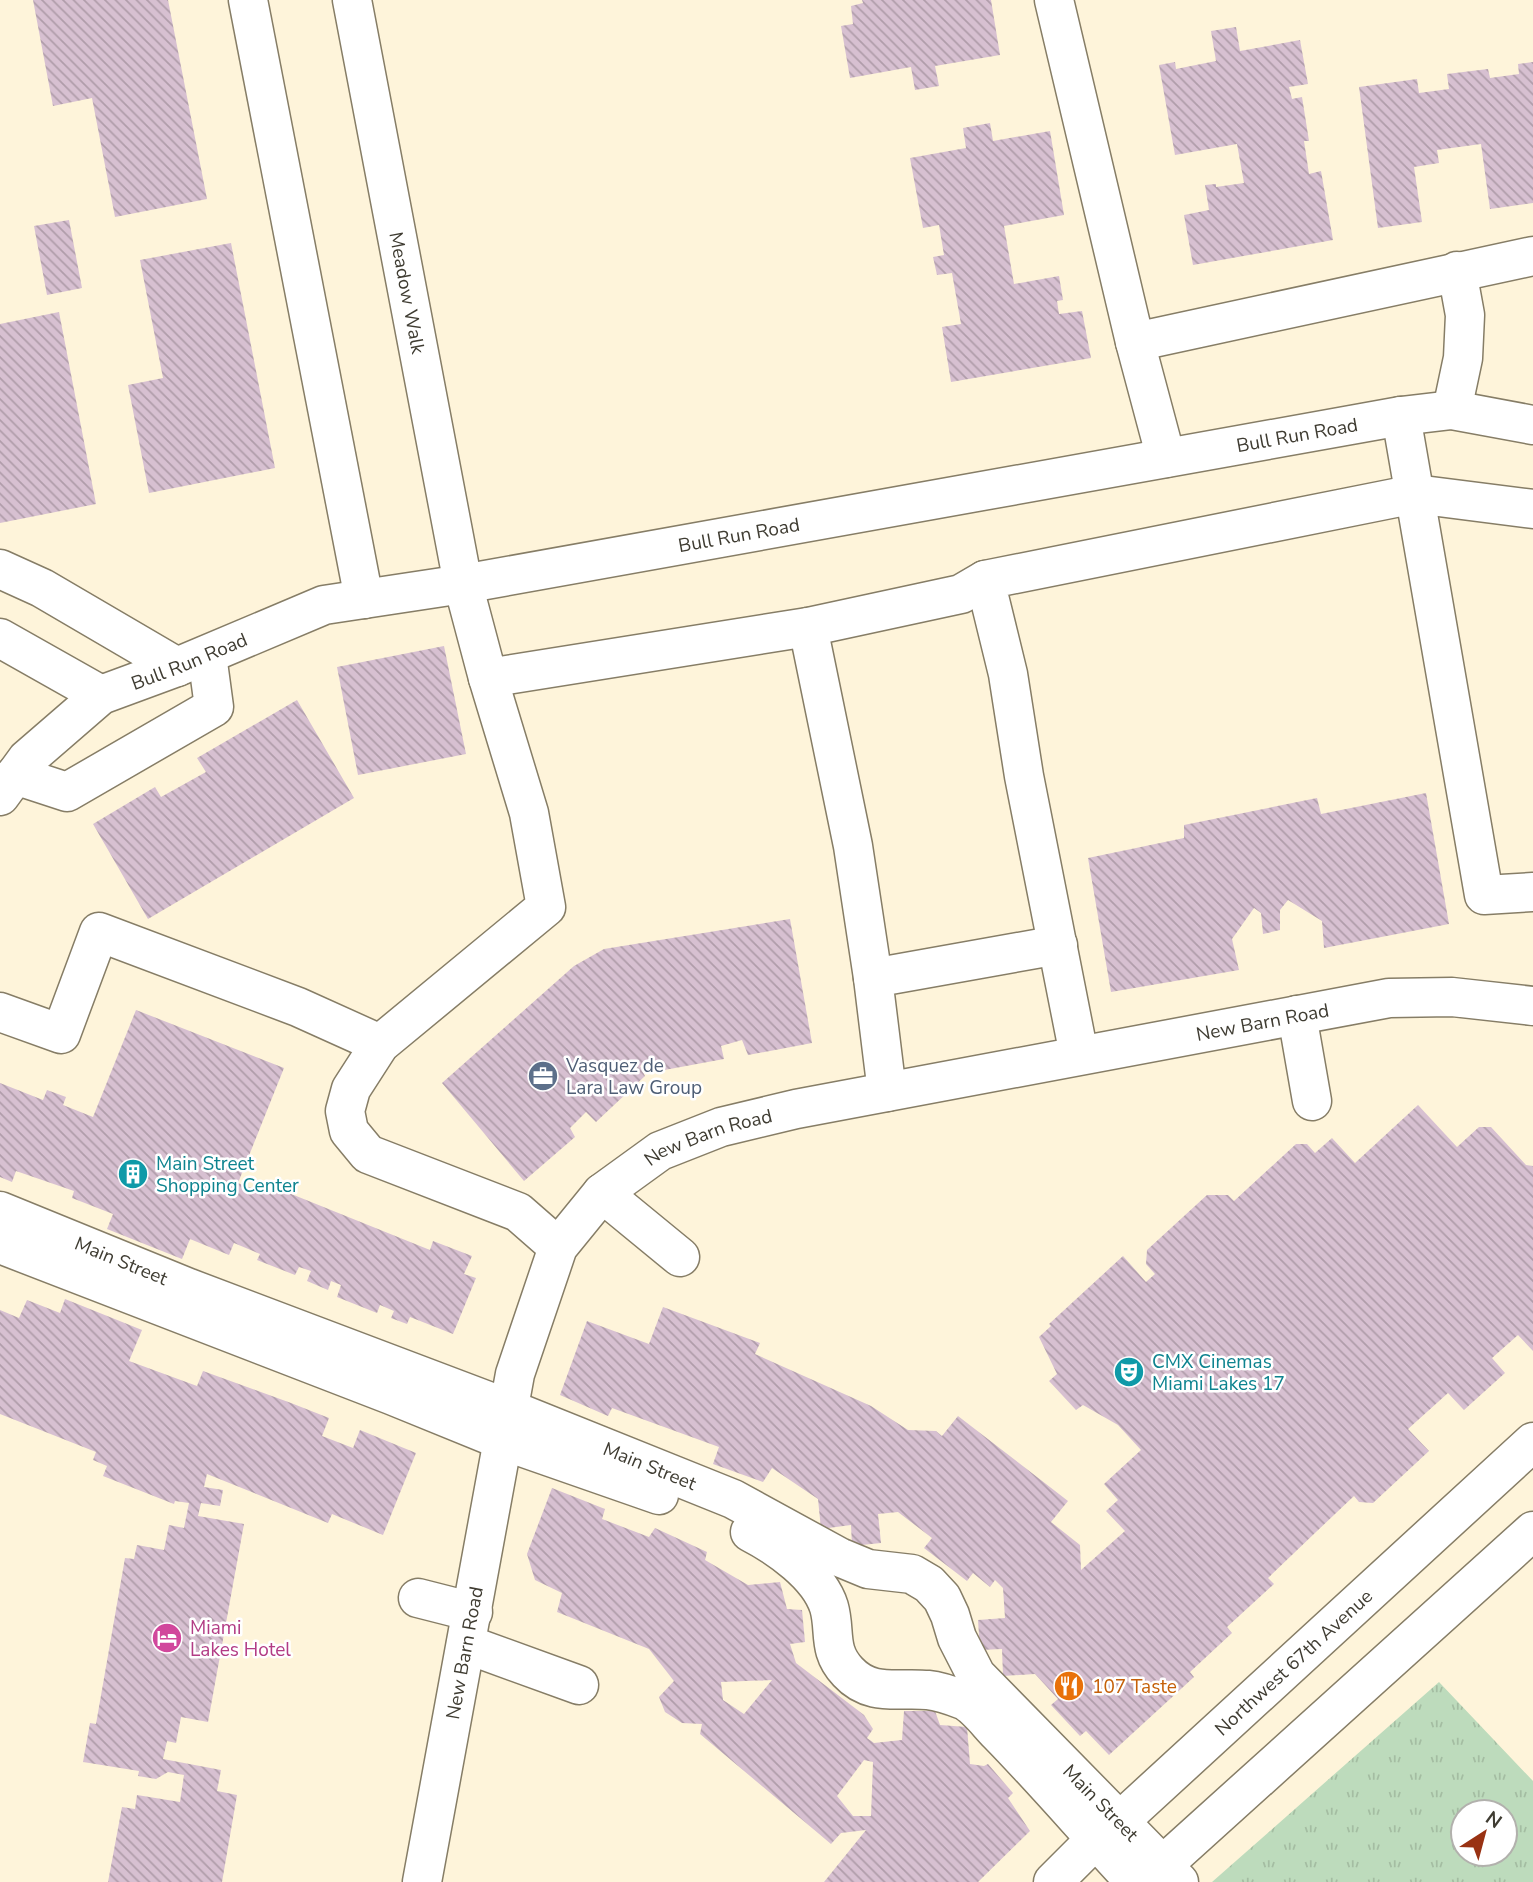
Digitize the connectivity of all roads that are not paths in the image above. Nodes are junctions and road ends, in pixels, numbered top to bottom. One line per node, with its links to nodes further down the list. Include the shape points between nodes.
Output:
1 (248, 0): 16 (street)
2 (352, 0): 15 (street, Meadow Walk)
3 (1054, 0): 6 (street)
4 (1533, 256): 5 (street)
5 (1457, 271): 6 (street); 7 (street, via 1465,315 1463,358)
6 (1135, 342): 10 (street)
7 (1452, 410): 8 (street, Bull Run Road); 9 (street, Bull Run Road)
8 (1401, 416): 10 (street, Bull Run Road); 11 (street)
9 (1533, 425)
10 (1166, 458): 15 (street, Bull Run Road)
11 (1415, 494): 12 (street); 14 (street); 23 (street, via 1484,895)
12 (1533, 509)
13 (0, 569): 19 (street)
14 (985, 580): 17 (street, via 961,594); 24 (street, via 1008,674)
15 (463, 584): 16 (street, Bull Run Road); 20 (street, Meadow Walk)
16 (364, 599): 19 (street, Bull Run Road, via 324,605)
17 (808, 627): 20 (street); 25 (street, via 853,846)
18 (0, 638): 21 (street)
19 (192, 661): 21 (street, Bull Run Road); 22 (street, via 214,707 67,793)
20 (488, 678): 29 (street, Meadow Walk, via 528,813 546,907)
21 (101, 695): 22 (street, Bull Run Road, via 27,759)
22 (7, 786)
23 (1533, 892)
24 (1058, 945): 25 (street); 30 (street)
25 (873, 978): 31 (street)
26 (1533, 1006): 28 (street, New Barn Road, via 1419,997)
27 (0, 1012): 29 (street, via 61,1034 99,932 298,1007)
28 (1297, 1015): 30 (street, New Barn Road); 32 (street)
29 (380, 1044): 36 (street, via 351,1089 345,1111 349,1131 368,1154 518,1212)
30 (1079, 1055): 31 (street, New Barn Road)
31 (887, 1092): 33 (street, New Barn Road, via 721,1127 660,1151)
32 (1312, 1101)
33 (602, 1193): 36 (street, New Barn Road); 37 (street)
34 (0, 1211): 38 (street, Main Street)
35 (0, 1244): 38 (street, Main Street, via 391,1395)
36 (558, 1247): 38 (street, New Barn Road, via 515,1374)
37 (680, 1257)
38 (507, 1425): 42 (street, New Barn Road); 44 (street, Main Street, via 733,1499 839,1557 868,1569 912,1574 929,1584 942,1598 976,1675); 44 (street, Main Street, via 753,1533 818,1584 830,1609 836,1654 847,1672 864,1685 883,1691 929,1690 965,1701)
39 (1533, 1442): 44 (street, Northwest 67th Avenue)
40 (1533, 1531): 45 (street)
41 (418, 1598): 42 (street)
42 (470, 1628): 43 (street); 46 (street, New Barn Road)
43 (579, 1685)
44 (1107, 1830): 45 (street, Main Street); 47 (street, Northwest 67th Avenue)
45 (1155, 1878)
46 (422, 1882)
47 (1053, 1882)

